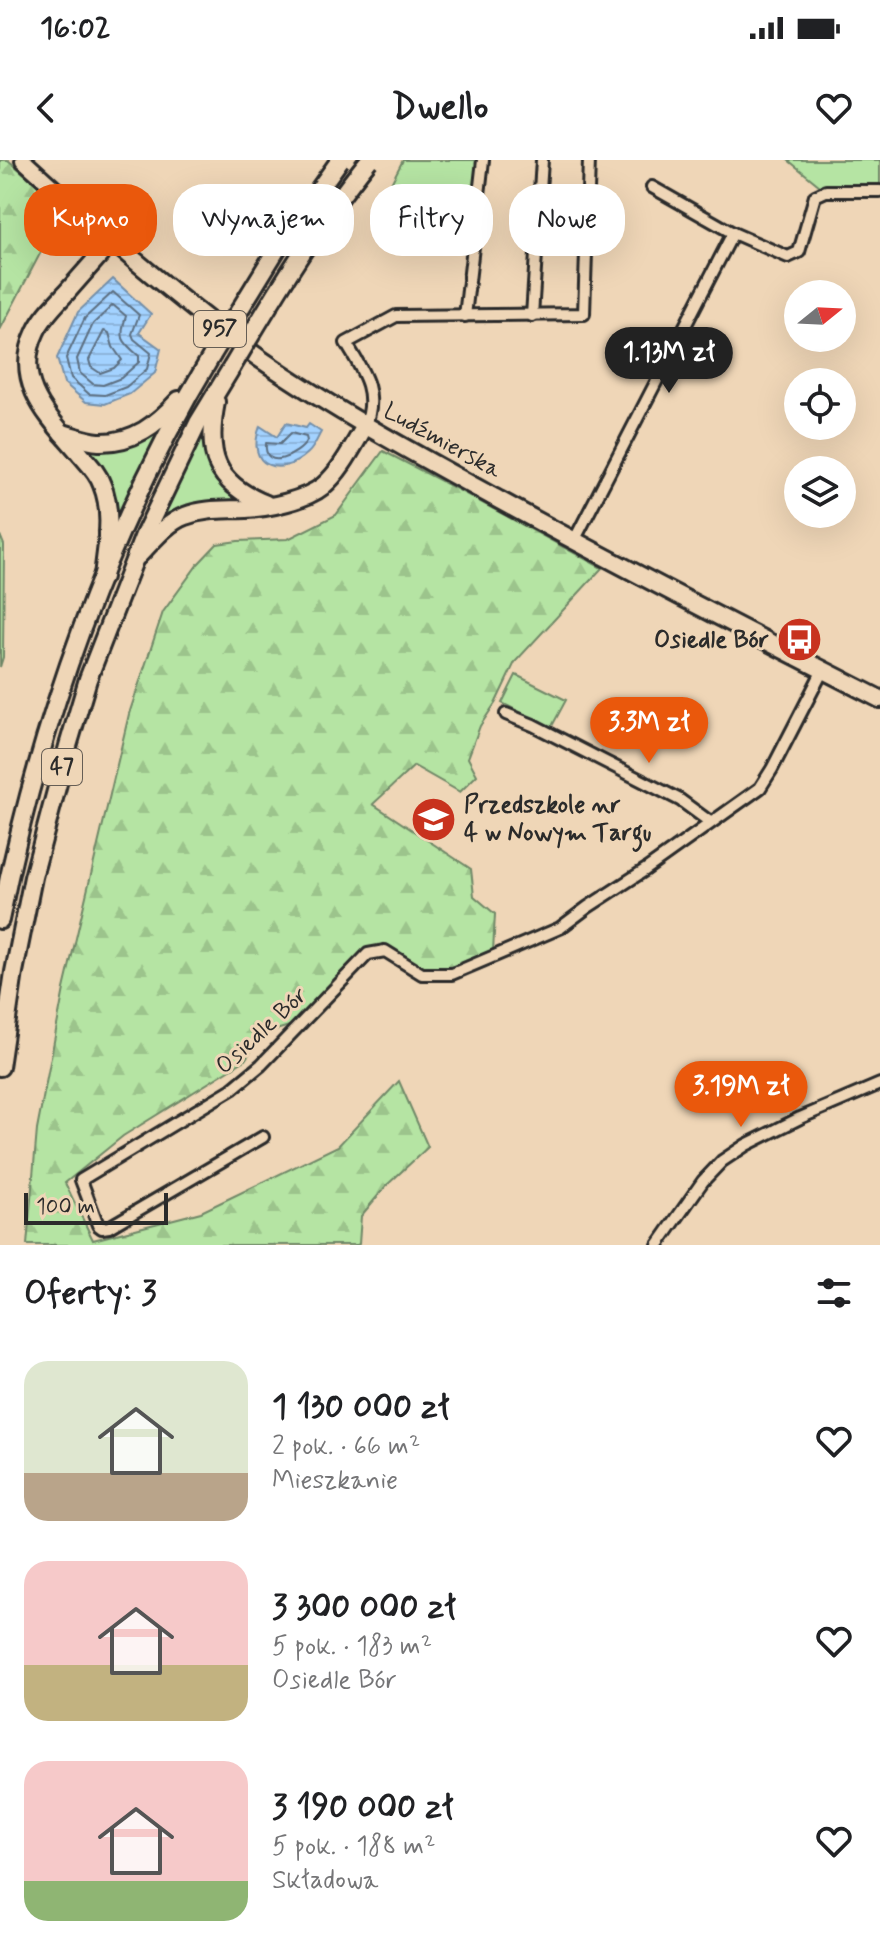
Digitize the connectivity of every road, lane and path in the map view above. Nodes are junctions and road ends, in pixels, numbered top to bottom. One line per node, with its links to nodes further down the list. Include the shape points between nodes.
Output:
1 (23, 160): 7 (main road, Ludźmierska / 957)
2 (340, 160): 15 (main road, 47, bridge, via 280,244)
3 (369, 160): 16 (main road, 47, bridge)
4 (483, 160): 13 (street)
5 (542, 160): 14 (street)
6 (589, 160): 14 (street, via 584,314)
7 (49, 184)
8 (652, 187): 10 (street)
9 (880, 191): 10 (street, via 826,191 815,196 799,252 788,257)
10 (733, 233): 20 (street)
11 (99, 256): 18 (main road, via 45,316 32,340 28,365 33,391)
12 (129, 256): 17 (main road, Ludźmierska / 957, via 257,356)
13 (465, 316): 14 (street); 17 (street, via 396,316 346,343 372,398)
14 (532, 316)
15 (197, 381): 18 (main road, via 163,418 128,438 96,442); 22 (main road, 47)
16 (219, 388): 19 (main road, via 211,438 217,464 234,488); 21 (main road, 47)
17 (365, 426): 19 (main road, via 325,485 305,497); 20 (main road, Ludźmierska / 957)
18 (62, 433): 22 (main road, via 103,486 109,528)
19 (267, 505): 21 (main road, via 183,516)
20 (574, 541): 23 (main road, Ludźmierska / 957)
21 (132, 563): 28 (main road, 47, via 88,679 46,827 21,932)
22 (103, 577): 27 (main road, 47, via 47,731)
23 (823, 670): 24 (main road, Ludźmierska / 957); 26 (street, Osiedle Bór, via 760,788)
24 (880, 699)
25 (506, 714): 26 (street, via 680,800)
26 (710, 822): 30 (street, Osiedle Bór, via 560,928 452,974 422,974 385,951 368,954 242,1081 81,1180 98,1225 109,1227)
27 (0, 920)
28 (0, 1067)
29 (880, 1084): 31 (street, via 800,1118 722,1161)
30 (263, 1137)
31 (658, 1245)

